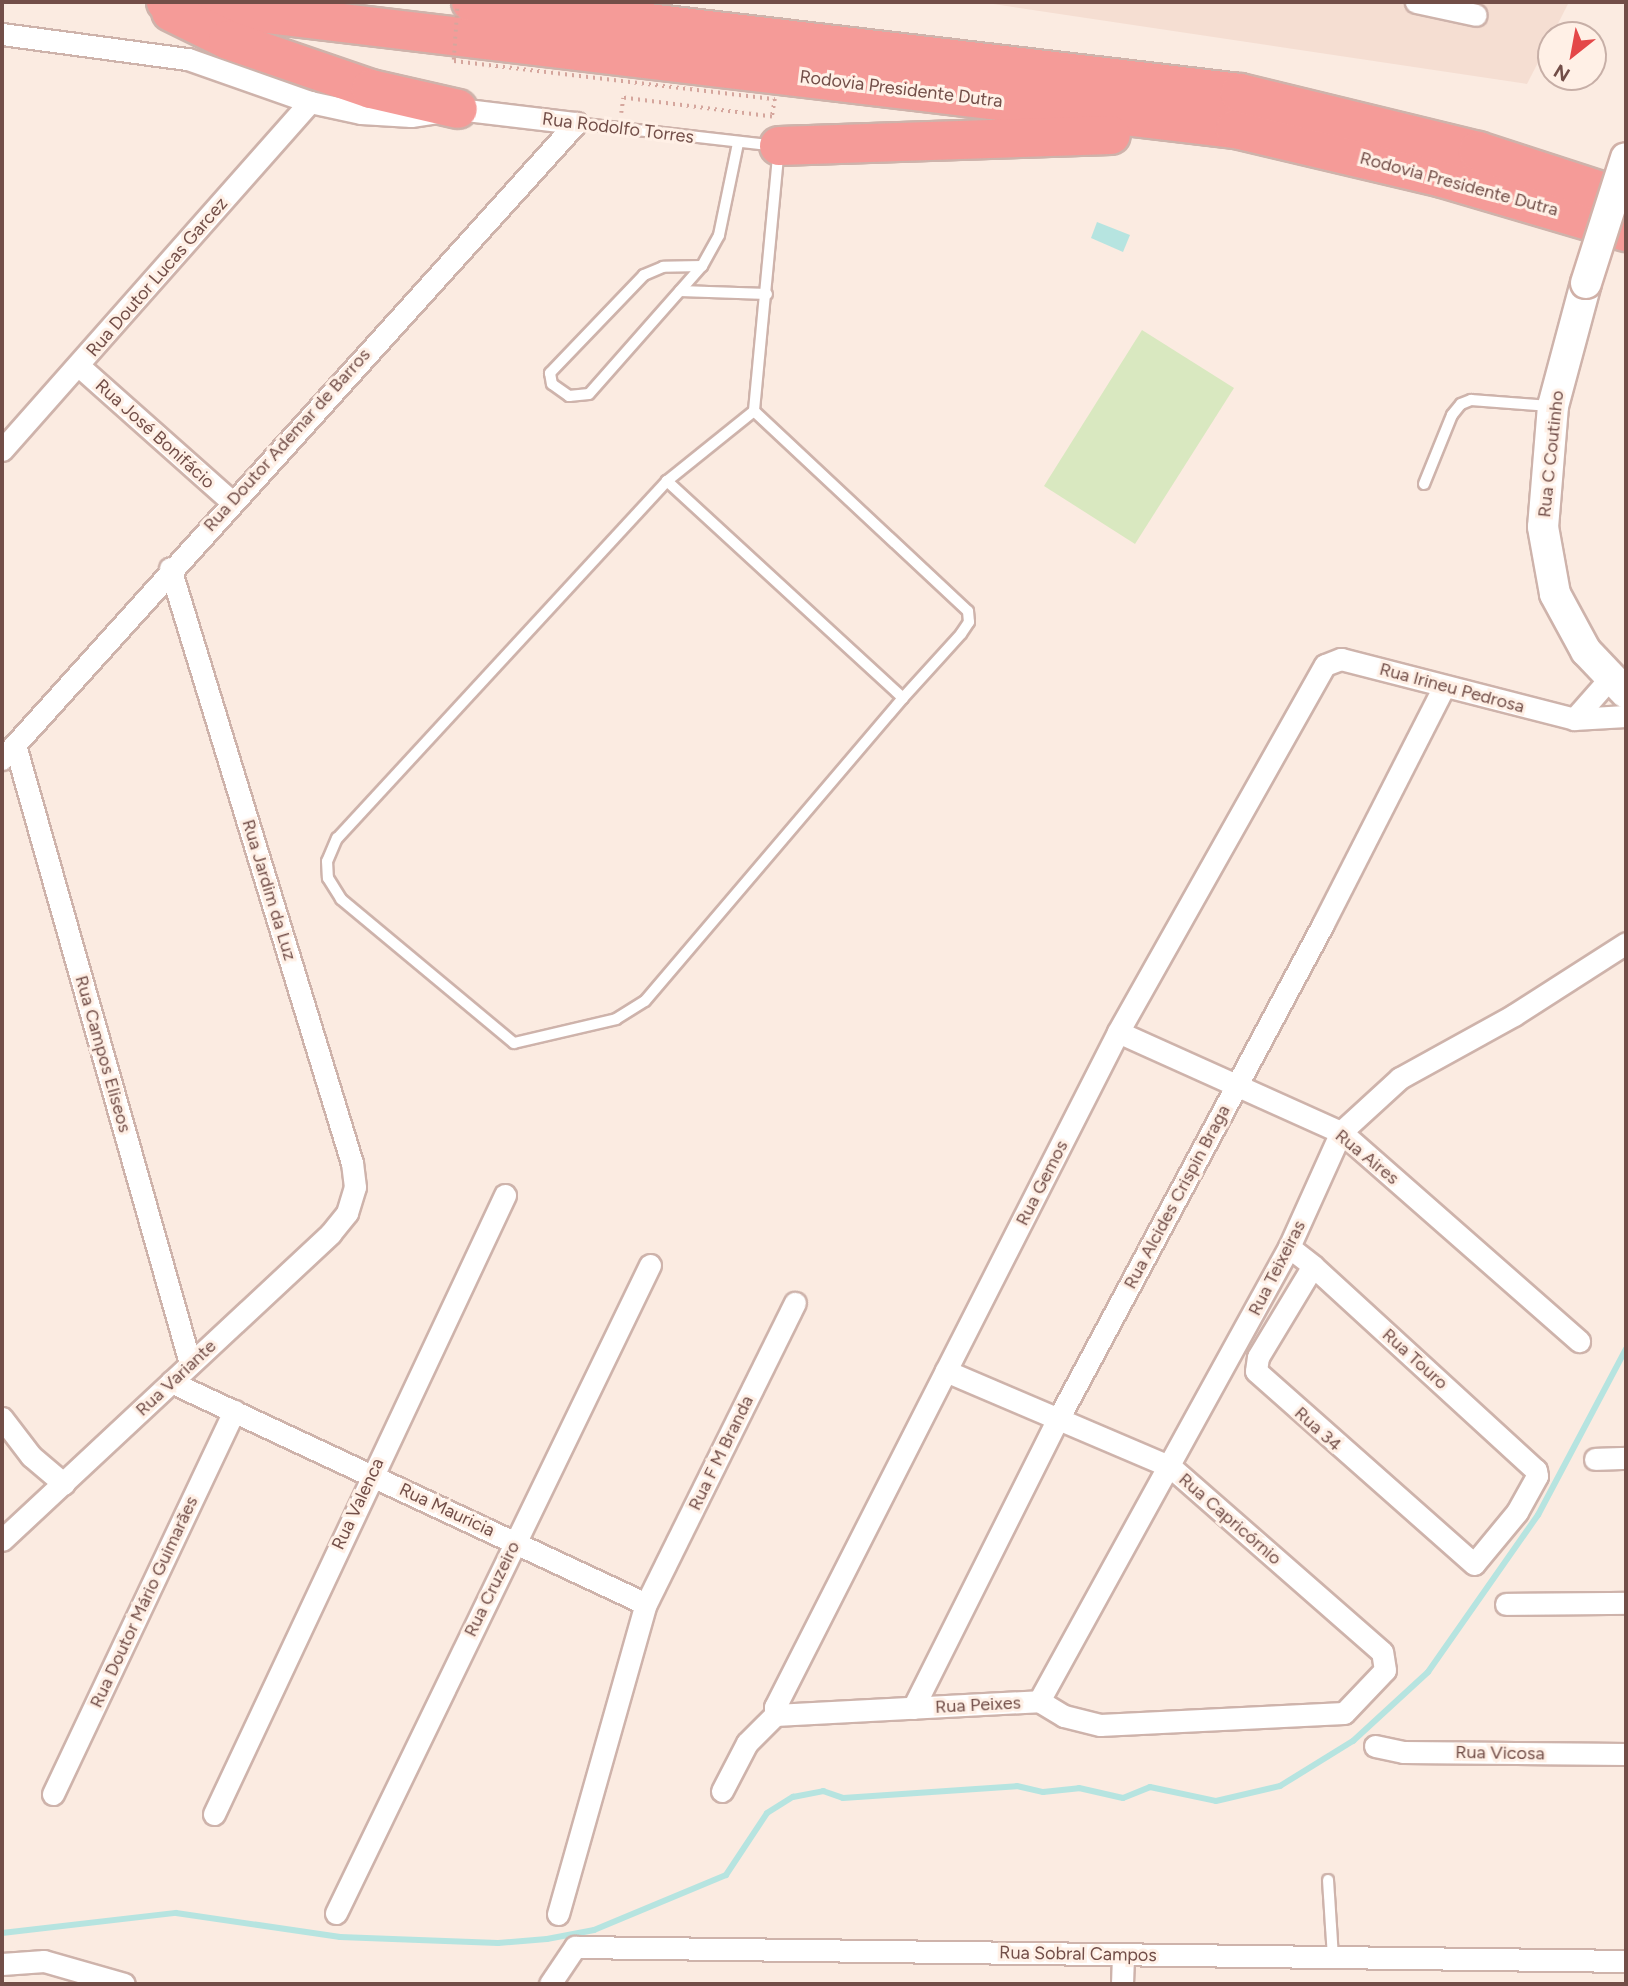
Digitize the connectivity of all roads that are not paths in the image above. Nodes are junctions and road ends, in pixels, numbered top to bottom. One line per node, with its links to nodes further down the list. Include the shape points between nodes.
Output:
1 (150, 2): 10 (highway, via 228,40 371,89)
2 (166, 2): 12 (highway, Rodovia Presidente Dutra)
3 (471, 2): 7 (highway, Rodovia Presidente Dutra)
4 (536, 2): 7 (highway)
5 (1416, 2): 6 (street)
6 (1476, 15)
7 (604, 18): 16 (highway, Rodovia Presidente Dutra, via 1240,93 1478,151)
8 (2, 34): 9 (street, Rua Rodolfo Torres, via 188,59)
9 (310, 102): 10 (street, Rua Rodolfo Torres, via 411,116); 20 (street, Rua Doutor Lucas Garcez)
10 (458, 109): 11 (street, Rua Rodolfo Torres)
11 (576, 123): 13 (lane, Rua Rodolfo Torres); 26 (street, Rua Doutor Ademar de Barros)
12 (1235, 129): 14 (highway); 16 (highway, Rodovia Presidente Dutra)
13 (738, 142): 14 (lane, Rua Rodolfo Torres); 17 (lane, via 719,235)
14 (779, 146): 19 (lane)
15 (1626, 158): 21 (main road, Rua C Coutinho, bridge)
16 (1624, 224)
17 (702, 267): 18 (lane); 18 (lane, via 663,267 644,275 550,373 552,384 569,396 589,394)
18 (680, 291): 19 (lane)
19 (767, 294): 22 (lane)
20 (79, 366): 23 (street, Rua Doutor Lucas Garcez); 26 (street, Rua José Bonifácio)
21 (1553, 406): 25 (lane, via 1471,400 1461,404 1452,415); 29 (main road, Rua C Coutinho, via 1543,527 1555,594 1586,651)
22 (754, 411): 24 (lane); 31 (lane, via 968,611 969,622 961,634)
23 (2, 450)
24 (667, 481): 31 (lane); 31 (lane, via 337,838 327,860 328,878 341,899 514,1042 616,1018 645,1001)
25 (1424, 484)
26 (232, 502): 27 (street, Rua Doutor Ademar de Barros)
27 (170, 568): 34 (street, Rua Doutor Ademar de Barros); 40 (street, Rua Jardim da Luz, via 352,1163 355,1187)
28 (1330, 661): 30 (street, Rua Irineu Pedrosa, via 1341,659); 36 (street, Rua Gemos)
29 (1619, 685): 33 (street)
30 (1444, 687): 33 (street, Rua Irineu Pedrosa); 37 (street, Rua Alcides Crispin Braga)
31 (903, 698)
32 (1626, 716): 33 (street, Rua Irineu Pedrosa)
33 (1574, 719)
34 (8, 752): 46 (street, Rua Campos Eliseos)
35 (1626, 943): 38 (street, Rua Teixeiras, via 1514,1015 1400,1078)
36 (1118, 1032): 37 (street, Rua Aires); 47 (street, Rua Gemos)
37 (1237, 1084): 38 (street, Rua Aires); 51 (street, Rua Alcides Crispin Braga)
38 (1341, 1132): 41 (street, Rua Teixeiras); 45 (street, Rua Aires)
39 (505, 1195): 55 (street, Rua Valenca)
40 (346, 1213): 46 (street, Rua Variante, via 330,1234)
41 (1289, 1247): 43 (street, Rua Touro); 54 (street, Rua Teixeiras)
42 (650, 1265): 58 (street, Rua Cruzeiro)
43 (1313, 1266): 59 (street, Rua 34, via 1258,1357 1256,1371); 59 (street, Rua Touro, via 1538,1474 1501,1536)
44 (795, 1303): 61 (street, Rua F M Branda)
45 (1579, 1341)
46 (190, 1363): 48 (street, Rua Variante)
47 (946, 1371): 51 (street, Rua Capricórnio); 66 (street, Rua Gemos, via 775,1707)
48 (172, 1381): 49 (street, Rua Mauricia); 56 (street, Rua Variante)
49 (234, 1411): 55 (street, Rua Mauricia); 70 (street, Rua Doutor Mário Guimarães)
50 (2, 1418): 56 (street, via 31,1456)
51 (1057, 1421): 54 (street, Rua Capricórnio); 64 (street, Rua Alcides Crispin Braga)
52 (1626, 1458): 53 (street)
53 (1595, 1459)
54 (1171, 1467): 63 (street, Rua Teixeiras); 65 (street, Rua Capricórnio, via 1382,1651 1385,1670)
55 (372, 1475): 58 (street, Rua Mauricia); 71 (street, Rua Valenca)
56 (64, 1484): 57 (street, Rua Variante)
57 (2, 1540)
58 (515, 1542): 61 (street, Rua Mauricia); 73 (street, Rua Cruzeiro)
59 (1472, 1565)
60 (1626, 1603): 62 (street)
61 (646, 1604): 74 (street, Rua F M Branda)
62 (1506, 1604)
63 (1039, 1701): 64 (street, Rua Peixes); 65 (street, Rua Peixes, via 1064,1716 1100,1725)
64 (913, 1708): 66 (street, Rua Peixes)
65 (1344, 1713)
66 (775, 1715): 69 (street, via 747,1743)
67 (1375, 1746): 68 (street, Rua Vicosa, via 1403,1752)
68 (1626, 1754)
69 (722, 1791)
70 (54, 1794)
71 (214, 1814)
72 (1328, 1880): 76 (lane)
73 (336, 1913)
74 (558, 1914)
75 (1123, 1955): 76 (street, Rua Sobral Campos); 80 (street, Rua Sobral Campos, via 576,1947); 81 (street)
76 (1333, 1958): 77 (street, Rua Sobral Campos)
77 (1626, 1961)
78 (2, 1964): 79 (street, via 44,1961)
79 (124, 1984)
80 (550, 1984)
81 (1122, 1984)

